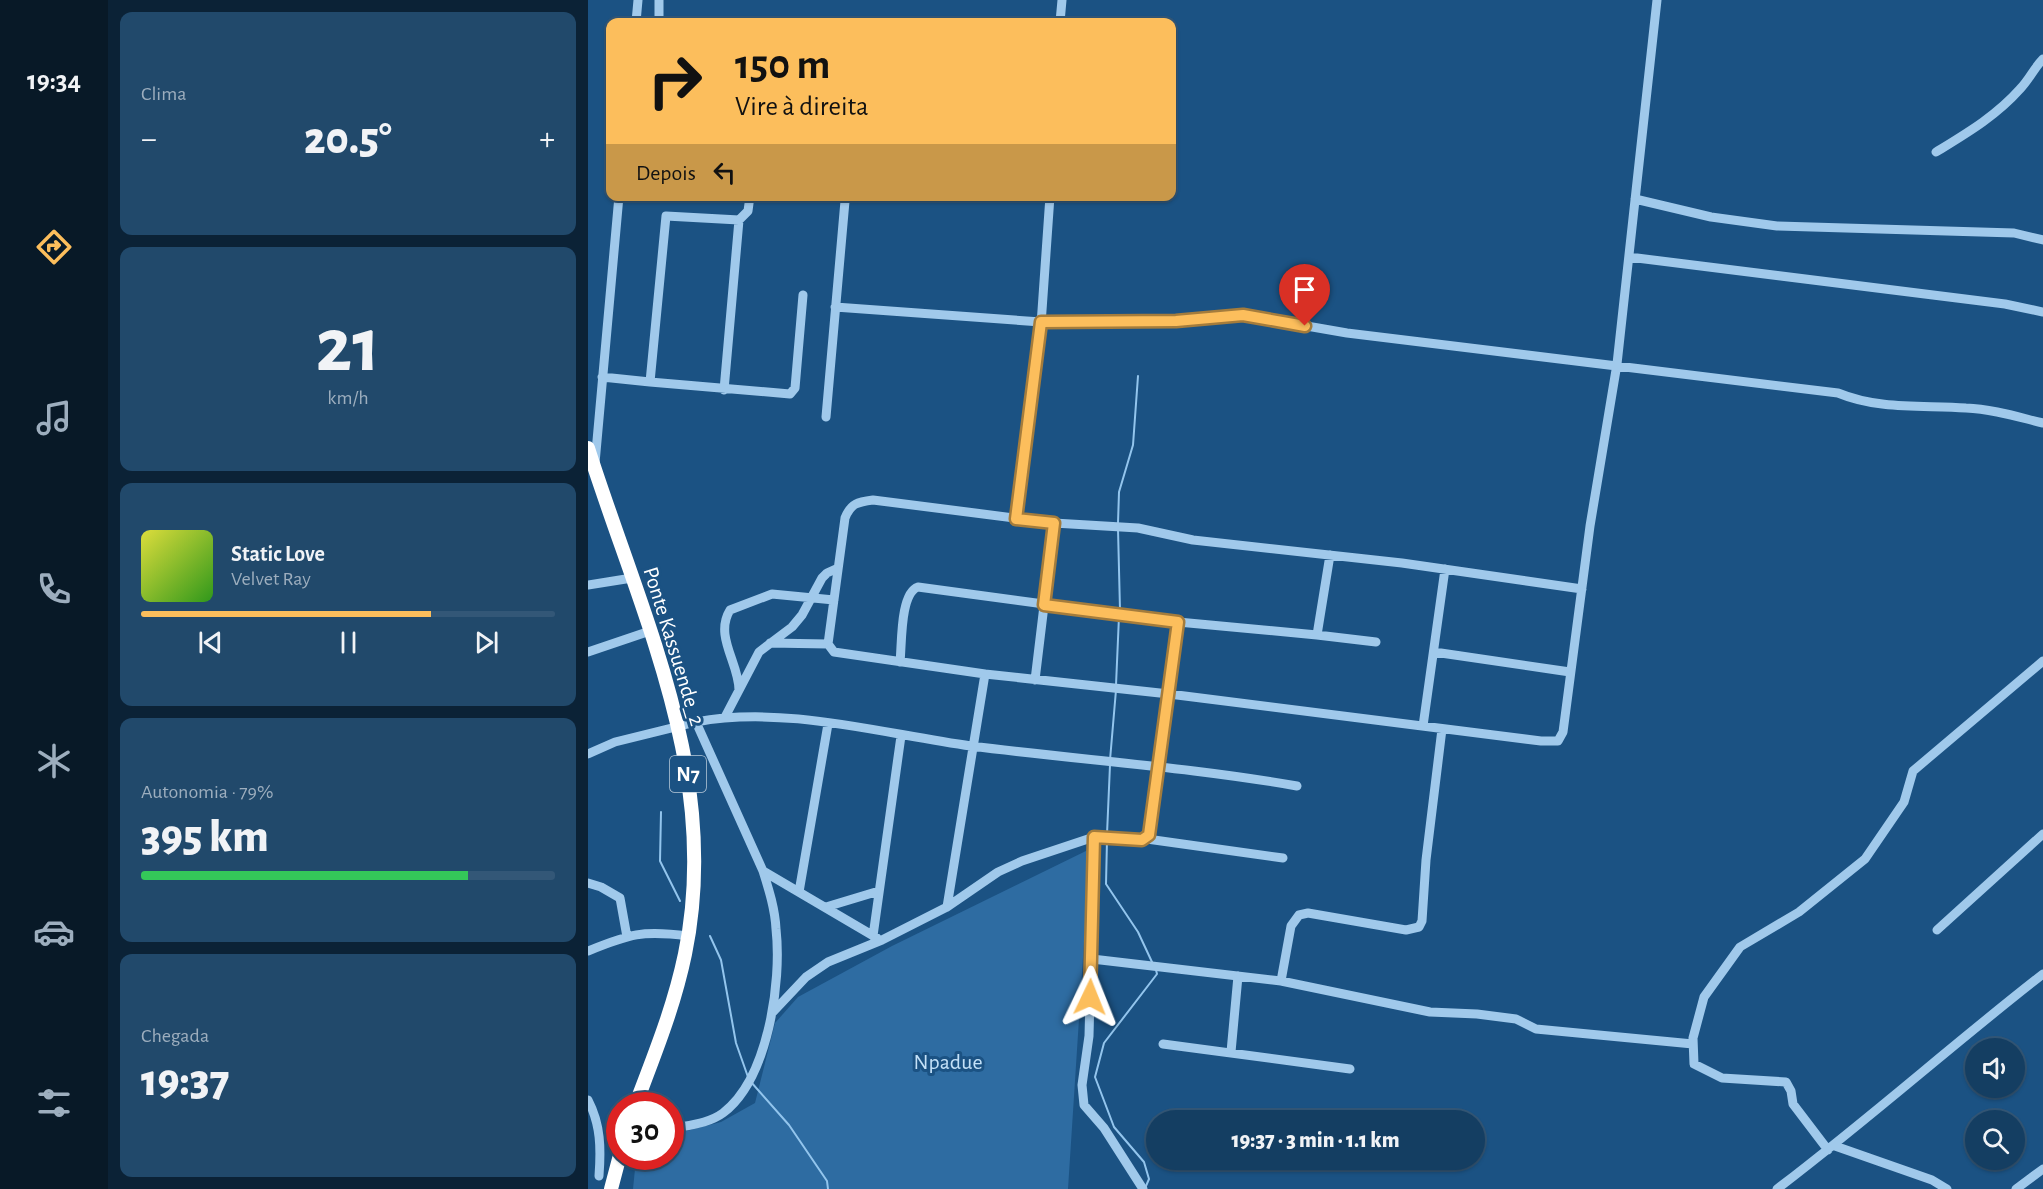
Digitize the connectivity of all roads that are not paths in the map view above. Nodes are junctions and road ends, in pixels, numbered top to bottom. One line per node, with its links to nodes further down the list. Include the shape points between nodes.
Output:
1 (638, 0): 5 (street)
2 (659, 0): 6 (street)
3 (1062, 0): 7 (street)
4 (1657, 0): 10 (street)
5 (636, 18)
6 (659, 18)
7 (1060, 18)
8 (2043, 59): 9 (street, via 2001,108)
9 (1936, 152)
10 (1635, 199): 16 (street, via 1711,217 1777,226 2014,233); 17 (street)
11 (619, 201): 23 (street)
12 (749, 201): 15 (street)
13 (845, 201): 19 (street)
14 (1050, 201): 21 (street)
15 (739, 220): 24 (street, via 666,216); 25 (street)
16 (2043, 240)
17 (1629, 257): 20 (street); 22 (street)
18 (802, 295): 25 (street, via 795,388 790,394)
19 (835, 307): 21 (street); 26 (street)
20 (2043, 312)
21 (1041, 322): 22 (street, via 1176,321 1243,315 1362,334); 30 (street)
22 (1617, 364): 27 (street, via 1838,393 1869,402 1967,408); 37 (street)
23 (602, 377): 24 (street); 29 (street)
24 (650, 382): 25 (street)
25 (724, 390)
26 (826, 417)
27 (2043, 423)
28 (588, 448): 29 (highway, Ponte Kassuende_2 / N7)
29 (595, 469): 35 (highway, Ponte Kassuende_2 / N7)
30 (1016, 519): 31 (street); 33 (street, via 873,500 858,502 849,508 845,518)
31 (1054, 523): 32 (street, via 1138,528 1192,540); 40 (street)
32 (1330, 555): 34 (street); 43 (street)
33 (838, 568): 38 (street, via 827,573); 39 (street)
34 (1445, 569): 37 (street); 48 (street)
35 (632, 578): 36 (street); 42 (highway, Ponte Kassuende_2 / N7)
36 (588, 585)
37 (1582, 589): 51 (street)
38 (811, 598): 39 (street); 45 (street, via 792,627); 54 (street, via 772,594 730,610 726,643)
39 (834, 600): 46 (street)
40 (1044, 605): 41 (street); 50 (street, via 927,586 913,588 906,605); 53 (street)
41 (1178, 622): 43 (street); 55 (street)
42 (650, 631): 47 (street); 59 (highway, Ponte Kassuende_2 / N7)
43 (1317, 636): 44 (street)
44 (1376, 642)
45 (771, 643): 46 (street); 54 (street, via 759,652)
46 (828, 644): 50 (street, via 834,652)
47 (588, 652)
48 (1434, 652): 51 (street); 60 (street)
49 (2043, 661): 88 (street, via 1913,771 1904,802 1865,859 1799,912 1740,947 1704,997)
50 (900, 662): 52 (street)
51 (1570, 672): 61 (street, via 1563,732 1558,741)
52 (985, 674): 53 (street); 63 (street)
53 (1035, 680): 55 (street)
54 (739, 690): 56 (street)
55 (1169, 694): 60 (street); 65 (street)
56 (725, 717): 57 (street); 58 (street, via 766,716)
57 (696, 722): 59 (street); 71 (street)
58 (828, 724): 62 (street); 74 (street)
59 (679, 726): 64 (street, via 615,742); 78 (highway, Ponte Kassuende_2 / N7, via 695,840)
60 (1423, 726): 61 (street)
61 (1442, 729): 85 (street, via 1419,927 1406,930 1308,913 1299,915 1291,926)
62 (901, 736): 63 (street); 73 (street)
63 (974, 746): 65 (street); 76 (street)
64 (588, 754)
65 (1160, 766): 66 (street); 69 (street)
66 (1297, 786)
67 (2043, 834): 77 (street)
68 (1094, 837): 69 (street); 76 (street, via 998,872); 82 (street)
69 (1147, 839): 70 (street)
70 (1283, 858)
71 (763, 871): 74 (street); 86 (street, via 777,933)
72 (588, 883): 79 (street, via 620,898)
73 (879, 891): 75 (street); 80 (street)
74 (799, 892): 75 (street)
75 (826, 907): 80 (street)
76 (947, 907): 80 (street)
77 (1937, 930)
78 (688, 936): 79 (street, via 651,931); 91 (highway, Ponte Kassuende_2 / N7, via 669,1016)
79 (627, 937): 81 (street)
80 (878, 938): 86 (street, via 817,968)
81 (588, 951)
82 (1092, 959): 84 (street); 101 (street, via 1089,1036 1082,1085 1084,1105 1104,1128)
83 (2043, 974): 94 (street, via 1947,1049)
84 (1238, 976): 85 (street); 89 (street)
85 (1281, 981): 88 (street, via 1430,1012 1516,1019 1536,1029)
86 (773, 1012): 93 (street, via 764,1049 737,1099 711,1120)
87 (1163, 1044): 89 (street)
88 (1693, 1044): 94 (street, via 1694,1064 1719,1077 1786,1082 1793,1104)
89 (1231, 1052): 90 (street)
90 (1350, 1069)
91 (640, 1092)
92 (588, 1100): 98 (street, via 600,1139)
93 (684, 1126)
94 (1832, 1148): 102 (street); 103 (street, via 1932,1180)
95 (2043, 1169): 104 (street)
96 (615, 1170): 97 (highway)
97 (614, 1173): 98 (street); 100 (highway)
98 (599, 1176): 99 (street)
99 (588, 1178)
100 (611, 1189)
101 (1143, 1189)
102 (1777, 1189)
103 (1947, 1189)
104 (2016, 1189)

